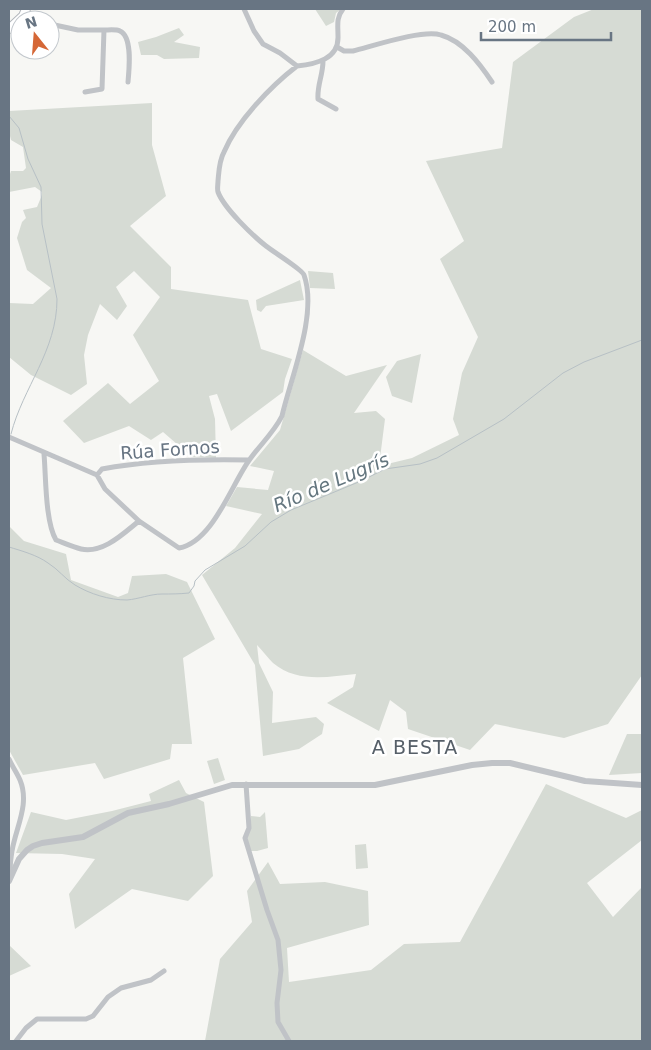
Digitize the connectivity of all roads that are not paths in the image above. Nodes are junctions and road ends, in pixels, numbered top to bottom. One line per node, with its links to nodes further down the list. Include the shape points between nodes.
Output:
1 (244, 9): 7 (street, via 263,44)
2 (343, 9): 5 (street, via 338,15)
3 (60, 26): 4 (street)
4 (104, 30): 8 (street, via 118,30 127,39); 10 (street, via 102,89)
5 (336, 47): 6 (street); 9 (street, via 353,51 415,35 441,35 463,47)
6 (323, 61): 7 (street); 11 (street, via 318,99)
7 (297, 66): 14 (street, via 241,124 219,167 218,192 230,212 265,245 304,272 307,285 305,327 282,416)
8 (128, 82)
9 (492, 82)
10 (85, 92)
11 (336, 109)
12 (9, 438): 13 (street)
13 (44, 454): 15 (street); 16 (street, via 49,516 56,540 92,549 105,545)
14 (249, 460): 15 (street, Rúa Fornos, via 136,464 102,469); 16 (street, via 222,510 200,536 185,547 180,548)
15 (97, 475): 16 (street, via 104,489)
16 (139, 521)
17 (9, 759): 20 (street, via 20,779 24,797 14,837)
18 (246, 784): 19 (street, via 375,785 472,765 510,763 585,781); 20 (street, via 226,786 128,813 82,837 33,846 22,854); 23 (street, via 249,828 245,838 278,940 281,970 278,1022)
19 (642, 785)
20 (10, 878)
21 (164, 971): 22 (street, via 151,980 121,988 86,1019 37,1019)
22 (16, 1041)
23 (289, 1041)

